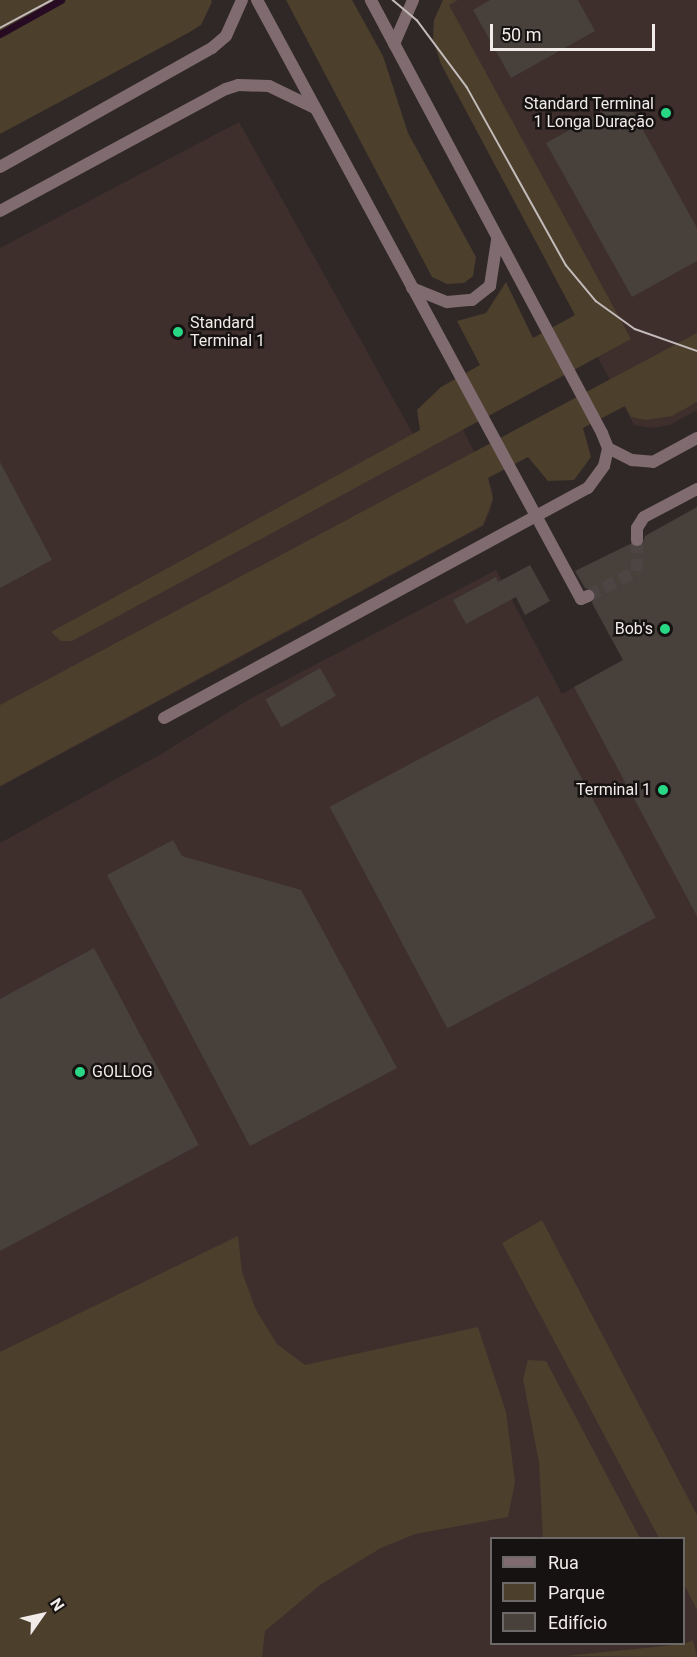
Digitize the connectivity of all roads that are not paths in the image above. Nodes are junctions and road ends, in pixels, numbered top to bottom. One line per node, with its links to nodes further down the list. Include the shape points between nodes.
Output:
1 (242, 0): 7 (street, via 226,36 212,48)
2 (257, 0): 6 (street)
3 (371, 0): 5 (street)
4 (413, 0): 5 (street)
5 (394, 44): 9 (street)
6 (315, 108): 8 (street, via 269,86 226,89); 10 (street)
7 (0, 167)
8 (0, 211)
9 (497, 239): 10 (street, via 490,286 472,300 447,302); 12 (street)
10 (412, 288): 14 (street)
11 (697, 438): 12 (street, via 653,462 632,460)
12 (608, 448): 14 (street, via 604,466 588,488)
13 (697, 489): 15 (street, via 644,517 637,528)
14 (536, 516): 16 (street); 17 (street)
15 (637, 540)
16 (585, 597)
17 (164, 717)

